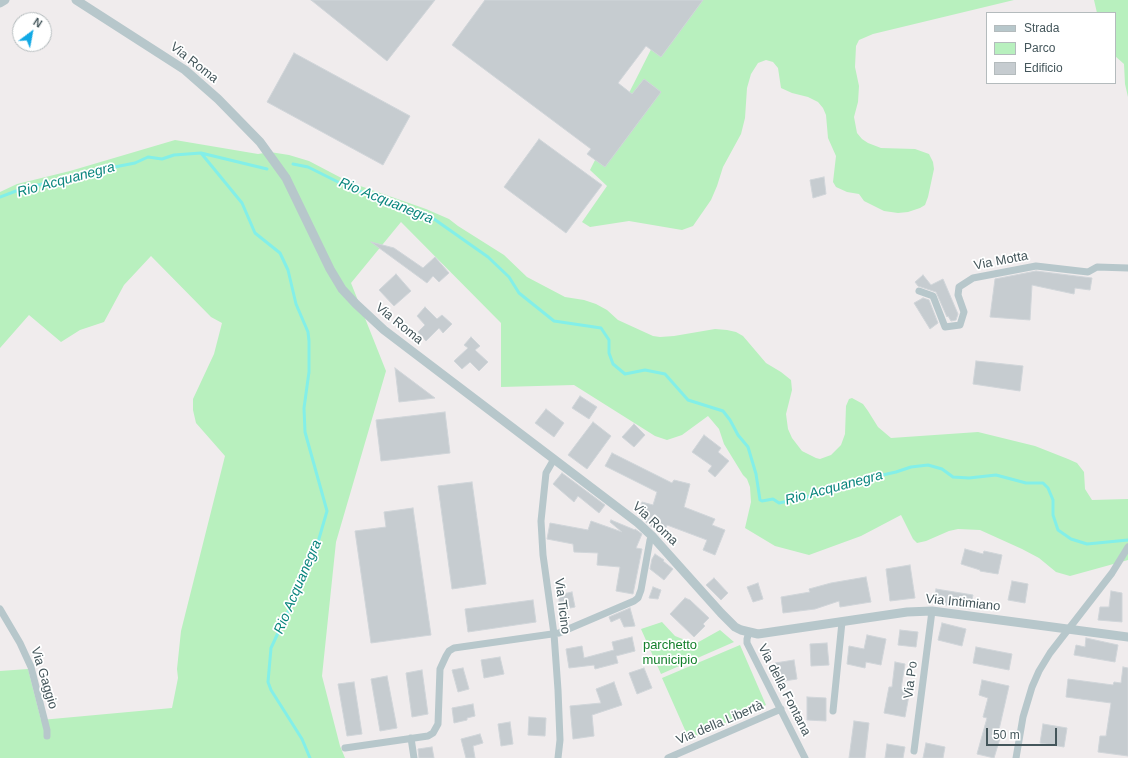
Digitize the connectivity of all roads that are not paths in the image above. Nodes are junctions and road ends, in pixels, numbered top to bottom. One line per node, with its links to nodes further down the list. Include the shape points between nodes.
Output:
1 (5, 0): 3 (street)
2 (76, 0): 6 (street, Via Roma, via 185,70 218,99 260,142 286,178 330,269 342,289 356,304 384,330)
3 (0, 3)
4 (1128, 268): 5 (street, Via Motta, via 1097,267 1088,272 1036,266 973,278 959,287 958,295 964,312 960,325 945,327 933,296)
5 (919, 291)
6 (554, 459): 7 (street, Via Roma); 14 (street, Via Ticino, via 546,473 541,521)
7 (652, 536): 13 (street, Via Roma, via 728,621); 14 (street, via 638,598)
8 (1128, 547): 12 (street, via 1112,574)
9 (0, 609): 18 (street, Via Gaggio, via 31,667)
10 (932, 611): 11 (street, Via Intimiano, via 907,612); 12 (street, Via Intimiano); 21 (street, Via Po)
11 (842, 622): 13 (street, Via Intimiano, via 758,634); 17 (street)
12 (1068, 630): 15 (street, Via Intimiano); 26 (street, via 1050,653 1032,687 1023,717)
13 (749, 632): 16 (street, Via della Fontana, via 747,643)
14 (554, 634): 19 (street, via 454,648 449,651 440,669 438,724 428,736); 23 (street, Via Ticino, via 560,740)
15 (1128, 637)
16 (782, 709): 24 (street, Via della Libertà); 25 (street, Via della Fontana)
17 (833, 711)
18 (47, 736)
19 (411, 738): 20 (street); 22 (street)
20 (345, 748)
21 (914, 751)
22 (414, 758)
23 (558, 758)
24 (668, 758)
25 (805, 758)
26 (1016, 758)

